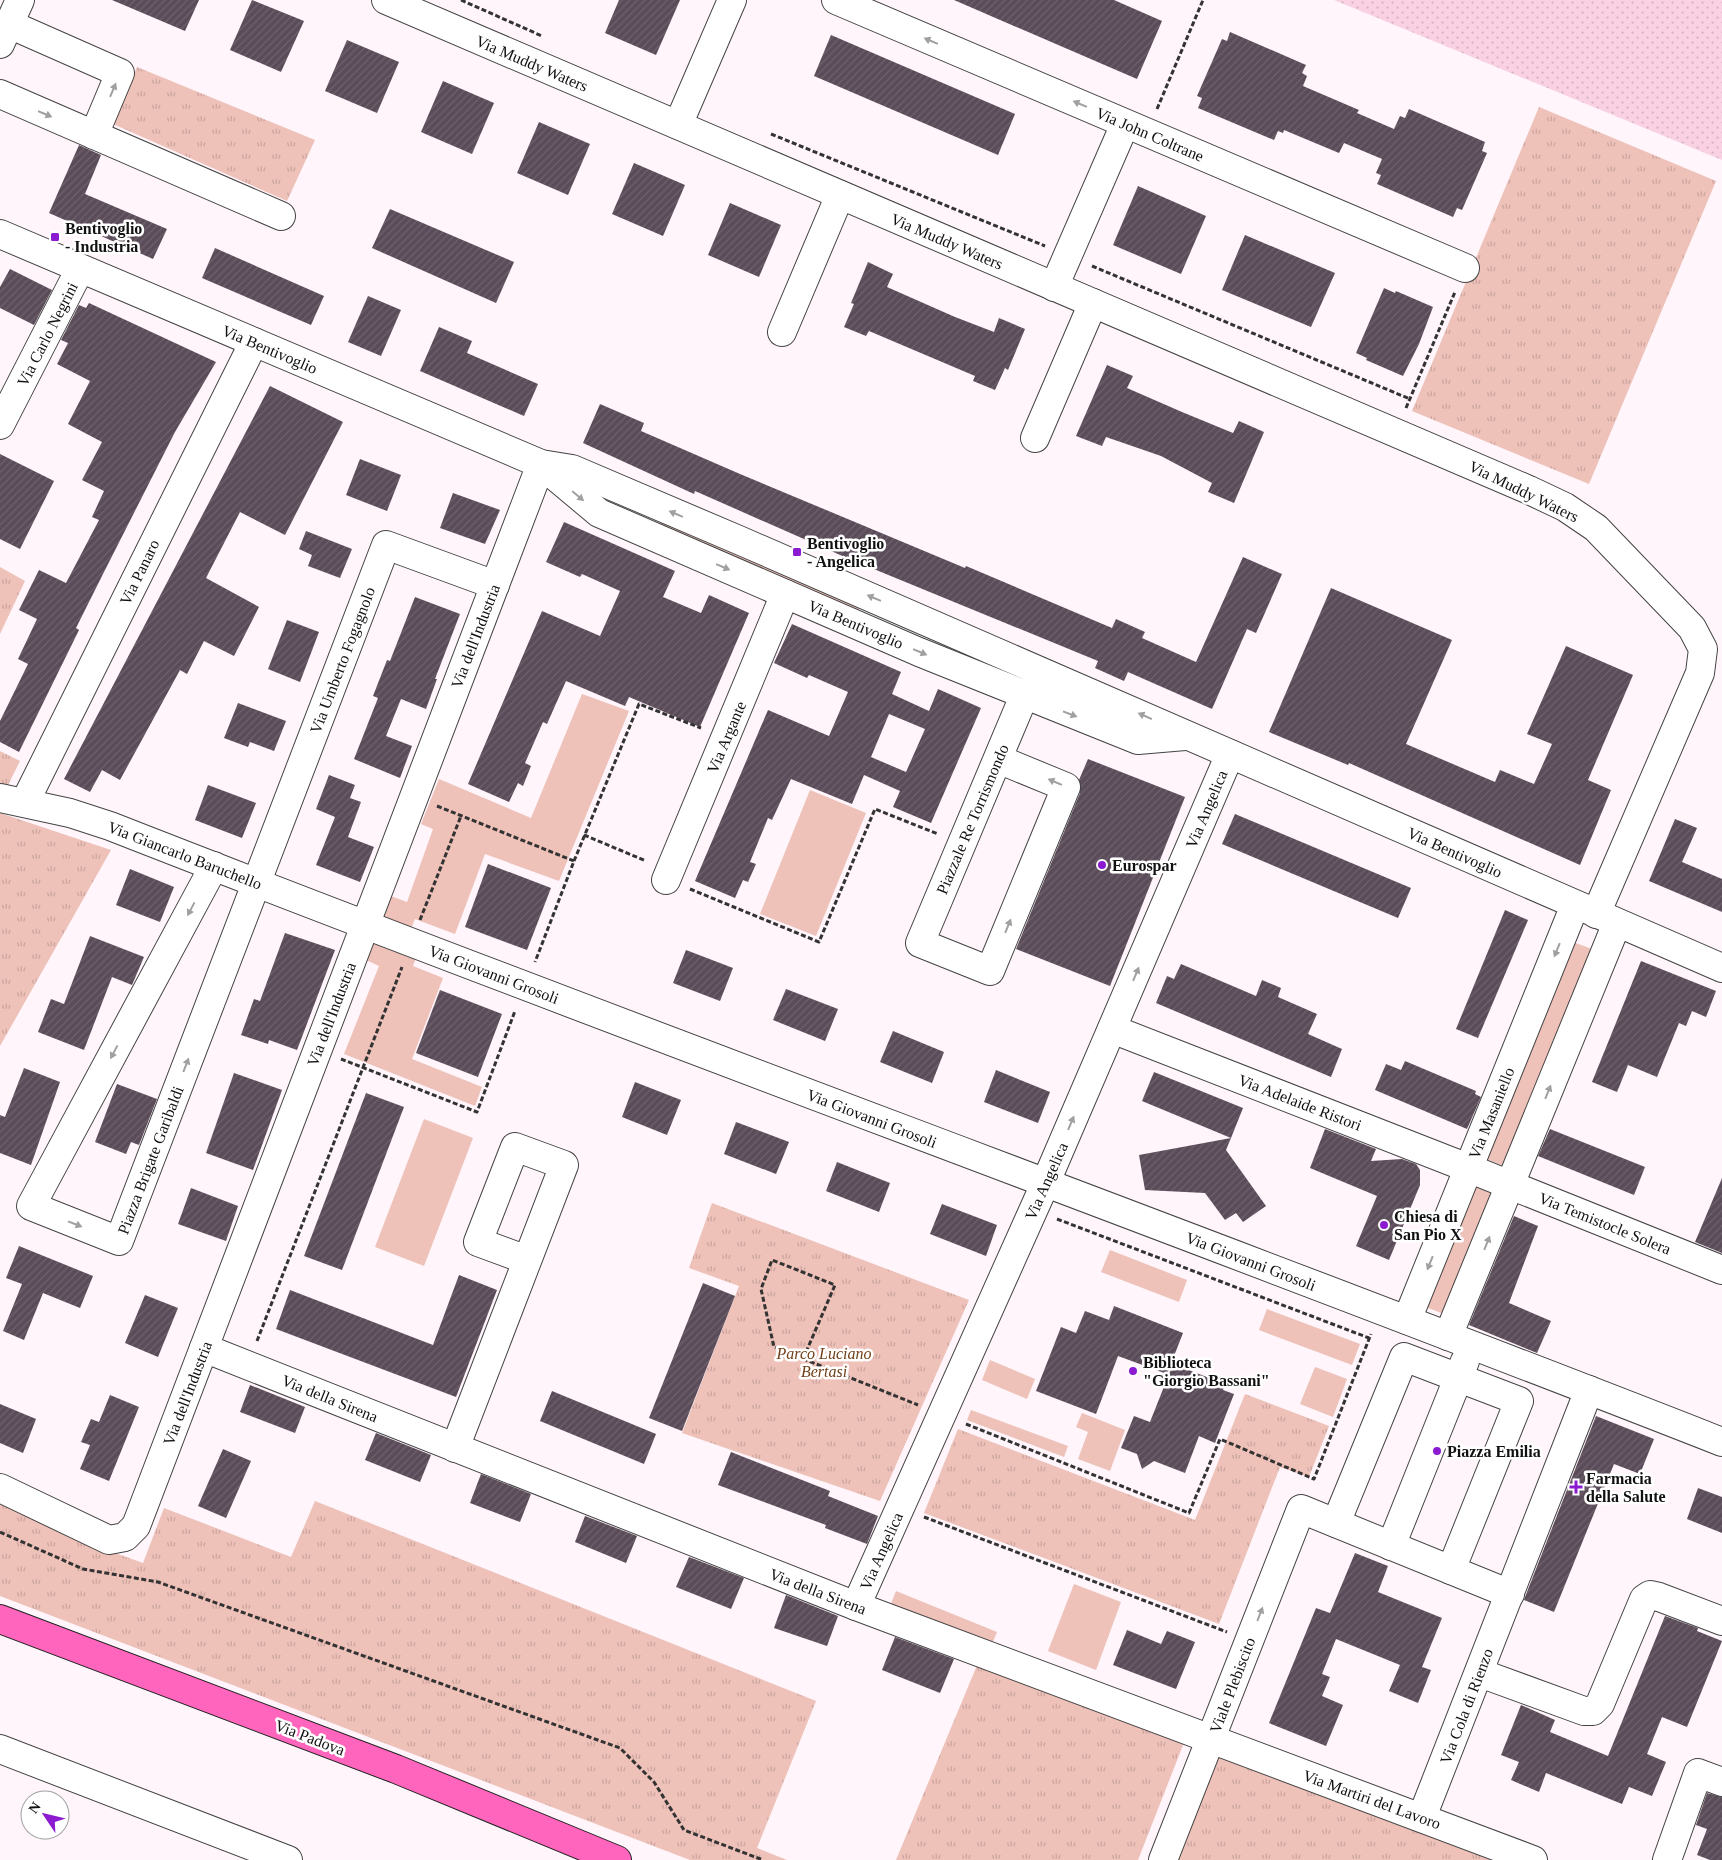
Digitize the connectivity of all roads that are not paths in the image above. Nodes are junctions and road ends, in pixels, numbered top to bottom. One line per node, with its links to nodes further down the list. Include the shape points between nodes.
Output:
1 (386, 0): 6 (street, Via Muddy Waters)
2 (732, 0): 6 (street)
3 (836, 0): 7 (street, Via John Coltrane, one-way to 3)
4 (10, 23): 8 (street, one-way to 4, via 120,74)
5 (0, 94): 8 (street, one-way to 8)
6 (678, 125): 9 (street, Via Muddy Waters)
7 (1136, 128): 12 (street, Via John Coltrane); 14 (street)
8 (94, 135): 10 (street)
9 (840, 194): 14 (street, Via Muddy Waters); 16 (street)
10 (281, 216)
11 (0, 234): 13 (street, Via Bentivoglio)
12 (1465, 268)
13 (80, 269): 17 (street, Via Bentivoglio); 18 (street, Via Carlo Negrini)
14 (1054, 287): 15 (street, Via Muddy Waters)
15 (1093, 303): 19 (street); 33 (street, Via Muddy Waters, via 1552,500 1596,528 1692,628 1703,649 1700,672)
16 (782, 332)
17 (254, 342): 20 (street, Via Bentivoglio); 29 (street, Via Panaro)
18 (0, 425)
19 (1035, 438)
20 (541, 464): 21 (street, Via dell'Industria); 22 (street, Via Bentivoglio, one-way to 22, via 599,513); 23 (street, Via Bentivoglio, one-way to 20, via 572,469)
21 (495, 585): 32 (street, Via Umberto Fogagnolo, via 386,545); 34 (street, Via dell'Industria)
22 (785, 594): 25 (street, Via Bentivoglio, one-way to 25); 31 (street, Via Argante)
23 (1015, 659): 24 (street, Via Bentivoglio); 25 (street)
24 (1051, 675): 25 (street); 26 (street, Via Bentivoglio, one-way to 24)
25 (1024, 696): 26 (street, Via Bentivoglio, one-way to 26, via 1138,740); 28 (street, Piazzale Re Torrismondo)
26 (1189, 736): 27 (street, Via Bentivoglio)
27 (1230, 754): 33 (street, Via Bentivoglio); 36 (street, Via Angelica, one-way to 27)
28 (998, 758): 28 (street, Piazzale Re Torrismondo, one-way to 28, via 920,943 990,971 1066,787)
29 (12, 800): 30 (street, Via Giancarlo Baruchello, via 110,826)
30 (214, 866): 32 (street, Via Giancarlo Baruchello); 32 (street, Piazza Brigate Garibaldi, one-way to 32, via 31,1206 118,1241)
31 (666, 880)
32 (256, 883): 34 (street, Via Giancarlo Baruchello)
33 (1596, 914): 35 (street, Via Bentivoglio); 37 (street, Via Masaniello, one-way to 37); 37 (street, Via Masaniello, one-way to 33)
34 (365, 925): 38 (street, Via Giovanni Grosoli, via 407,955); 43 (street, Via dell'Industria)
35 (1722, 968)
36 (1112, 1029): 37 (street, Via Adelaide Ristori); 38 (street, Via Angelica, one-way to 36)
37 (1489, 1176): 40 (street, Via Temistocle Solera); 41 (street, Via Masaniello, one-way to 41); 42 (street, Via Masaniello, one-way to 37)
38 (1045, 1184): 41 (street, Via Giovanni Grosoli); 53 (street, Via Angelica)
39 (527, 1260): 39 (street, via 564,1165 515,1147 478,1242); 47 (street)
40 (1722, 1270)
41 (1407, 1320): 42 (street)
42 (1460, 1341): 44 (street); 45 (street)
43 (204, 1348): 47 (street, Via della Sirena); 48 (street, Via dell'Industria, via 136,1526 119,1539 109,1540)
44 (1458, 1378): 49 (street, via 1404,1357); 50 (street); 51 (street, via 1519,1401)
45 (1589, 1390): 46 (street); 52 (street)
46 (1722, 1442)
47 (455, 1448): 53 (street, Via della Sirena)
48 (0, 1488)
49 (1336, 1523): 50 (street); 57 (street, Viale Plebiscito, one-way to 49, via 1301,1509)
50 (1391, 1546): 51 (street)
51 (1451, 1570): 52 (street)
52 (1510, 1594): 56 (street, Via Cola di Rienzo)
53 (856, 1606): 57 (street, Via della Sirena)
54 (0, 1619): 62 (main road, Via Padova, via 396,1769)
55 (1722, 1621): 56 (street, via 1659,1597 1650,1595 1644,1599 1600,1704 1593,1711 1584,1711)
56 (1480, 1673): 60 (street, Via Cola di Rienzo)
57 (1210, 1741): 60 (street, Via Martiri del Lavoro); 63 (street, Viale Plebiscito)
58 (0, 1749): 61 (street)
59 (1722, 1782): 65 (street, via 1698,1773)
60 (1422, 1817): 64 (street, Via Martiri del Lavoro)
61 (269, 1857)
62 (618, 1860)
63 (1163, 1860)
64 (1532, 1860)
65 (1667, 1860)

